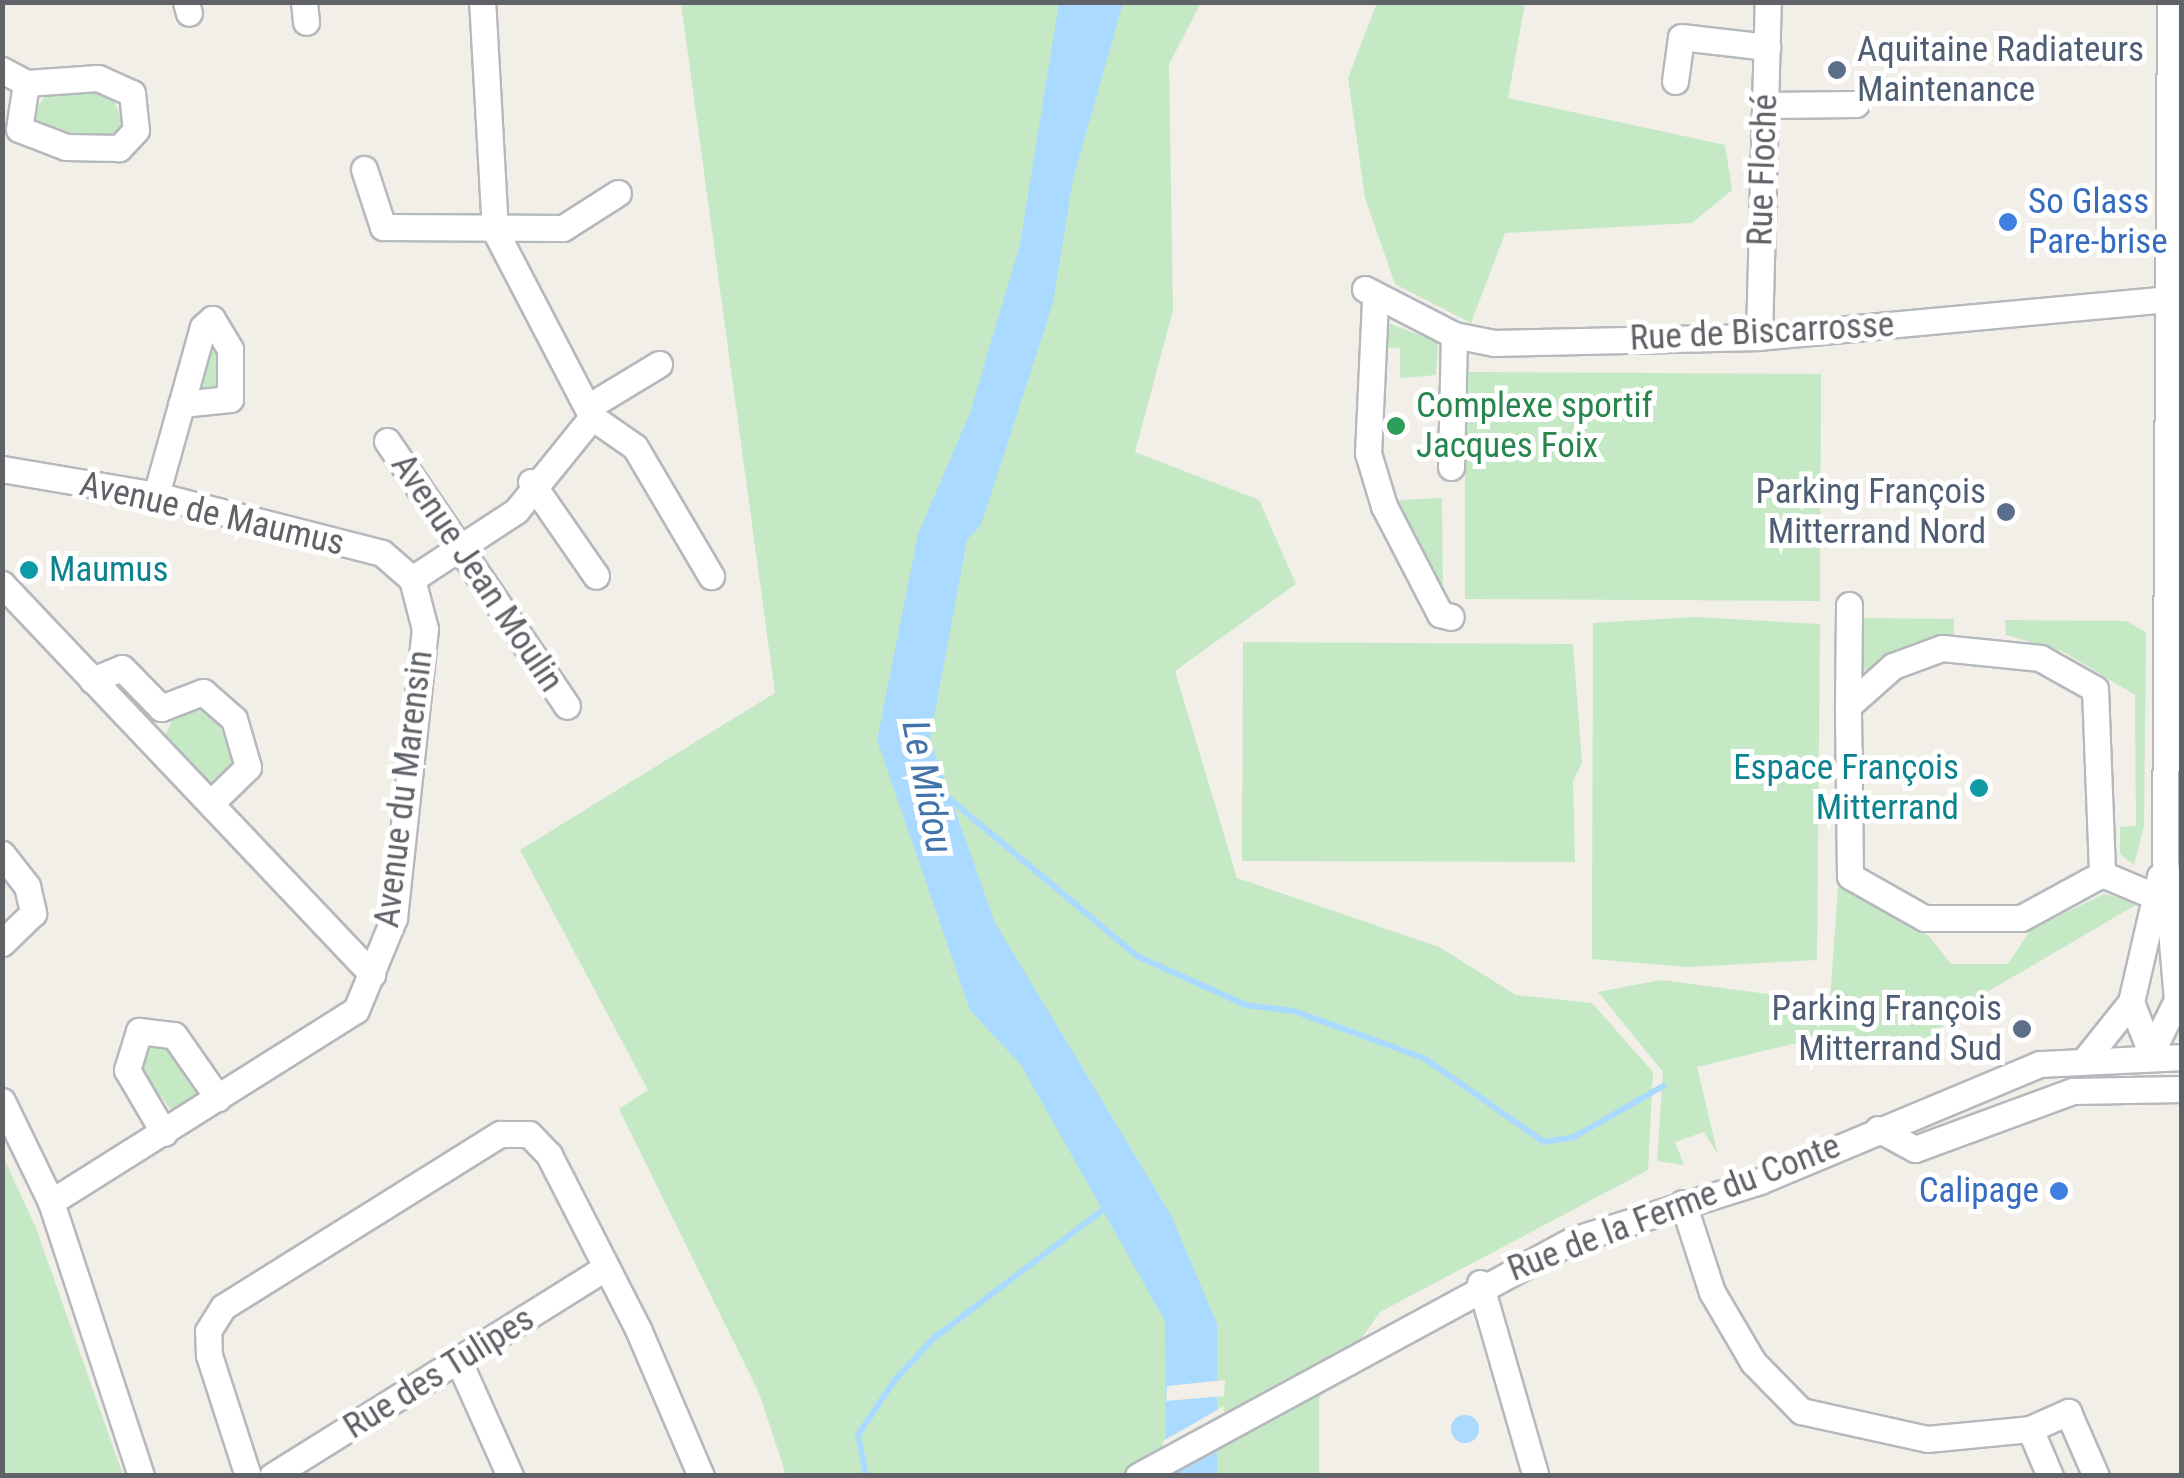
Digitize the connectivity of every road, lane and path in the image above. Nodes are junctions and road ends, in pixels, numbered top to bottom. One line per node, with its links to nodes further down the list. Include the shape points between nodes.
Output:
1 (482, 2): 12 (street)
2 (1768, 2): 4 (street, Rue Floché)
3 (2170, 2): 13 (street)
4 (1767, 47): 6 (street, via 1681,37); 9 (street, Rue Floché)
5 (2, 70): 7 (street)
6 (1675, 81)
7 (26, 84): 7 (street, via 98,78 132,93 136,130 119,148 66,148 19,130)
8 (1856, 104): 9 (street)
9 (1765, 105): 15 (street, Rue Floché)
10 (364, 169): 12 (street, via 383,228)
11 (618, 194): 12 (street, via 564,228)
12 (495, 232): 18 (street)
13 (2171, 299): 15 (street, Rue de Biscarrosse); 36 (street)
14 (1454, 335): 15 (street, Rue de Biscarrosse, via 1494,343); 20 (street); 30 (street, Rue de Biscarrosse, via 1370,294 1368,453 1384,506 1440,614)
15 (1759, 337)
16 (659, 364): 18 (street)
17 (181, 404): 23 (street)
18 (590, 412): 22 (street); 26 (street, via 636,447)
19 (387, 441): 24 (street, Avenue Jean Moulin)
20 (1451, 468)
21 (2, 469): 23 (street, Avenue de Maumus)
22 (531, 482): 24 (street, via 516,511); 25 (street)
23 (156, 495): 27 (street, Avenue de Maumus, via 382,553)
24 (459, 556): 27 (street); 32 (street, Avenue Jean Moulin)
25 (596, 576)
26 (711, 576)
27 (412, 579): 40 (street, Avenue du Marensin, via 425,629 394,918)
28 (2, 584): 31 (street)
29 (1848, 605): 33 (street)
30 (1451, 617)
31 (92, 680): 34 (street); 34 (street, via 122,668 161,708 203,692 234,719 248,767)
32 (567, 706)
33 (1848, 706): 37 (street, via 1850,876 1924,918 2021,918); 37 (street, via 1894,666 1942,648 2040,658 2096,688)
34 (211, 803): 40 (street)
35 (2, 854): 39 (street, via 27,886 32,913)
36 (2165, 860): 38 (street); 42 (street)
37 (2102, 874): 38 (street)
38 (2154, 896): 41 (street)
39 (2, 943)
40 (372, 974): 47 (street, Avenue du Marensin, via 356,1010)
41 (2131, 1002): 42 (street); 43 (street); 45 (street)
42 (2180, 1006): 43 (street)
43 (2151, 1053): 44 (street, Rue de la Ferme du Conte); 45 (street, Rue de la Ferme du Conte)
44 (2182, 1056)
45 (2087, 1057): 49 (street, Rue de la Ferme du Conte, via 2008,1074)
46 (2182, 1089): 49 (street, via 2074,1091 1915,1150)
47 (218, 1098): 50 (street, Avenue du Marensin); 50 (street, via 174,1035 139,1031 127,1070)
48 (2, 1101): 51 (street)
49 (1878, 1130): 52 (street, Rue de la Ferme du Conte)
50 (164, 1133): 51 (street, Avenue du Marensin)
51 (51, 1202): 58 (street)
52 (1683, 1203): 54 (street, Rue de la Ferme du Conte); 56 (street, via 1712,1292 1753,1362 1801,1412 1927,1439)
53 (606, 1268): 55 (street, Rue des Tulipes); 59 (street, via 549,1155 529,1134 500,1134 223,1307 208,1331 210,1355); 62 (street)
54 (1480, 1283): 57 (street); 63 (street, Rue de la Ferme du Conte)
55 (460, 1364): 60 (street, Rue des Tulipes); 61 (street)
56 (2030, 1430): 64 (street); 65 (street, via 2068,1412)
57 (1535, 1473)
58 (141, 1476)
59 (248, 1476)
60 (272, 1476)
61 (510, 1476)
62 (701, 1476)
63 (1138, 1476)
64 (2050, 1476)
65 (2096, 1476)

